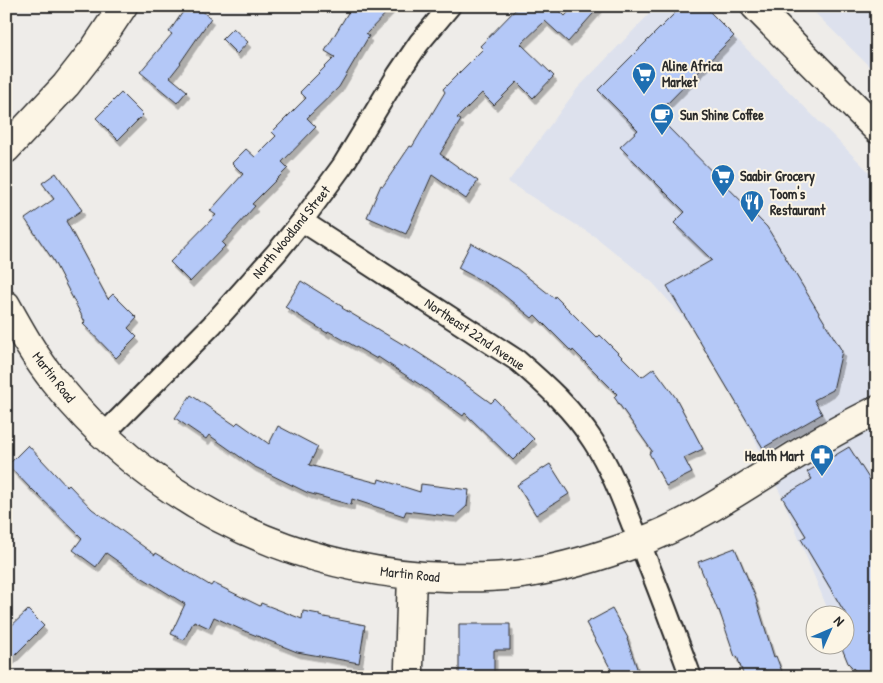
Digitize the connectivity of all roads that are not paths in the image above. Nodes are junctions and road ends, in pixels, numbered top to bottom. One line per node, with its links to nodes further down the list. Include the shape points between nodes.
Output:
1 (122, 6): 5 (street, via 66,85)
2 (450, 6): 6 (street, North Woodland Street, via 419,43 343,165)
3 (755, 6): 4 (street)
4 (877, 129)
5 (6, 148)
6 (302, 221): 9 (street, North Woodland Street, via 218,318); 10 (street, Northeast 22nd Avenue, via 518,361 544,384 594,442)
7 (6, 305): 9 (street, Martin Road, via 55,382)
8 (877, 410): 10 (street, Martin Road, via 803,450 713,507)
9 (103, 435): 11 (street, Martin Road, via 164,485 238,528 323,560)
10 (640, 542): 11 (street, Martin Road, via 591,559 529,573 455,578); 13 (street, Northeast 22nd Avenue)
11 (412, 575): 12 (street)
12 (409, 677)
13 (691, 677)

